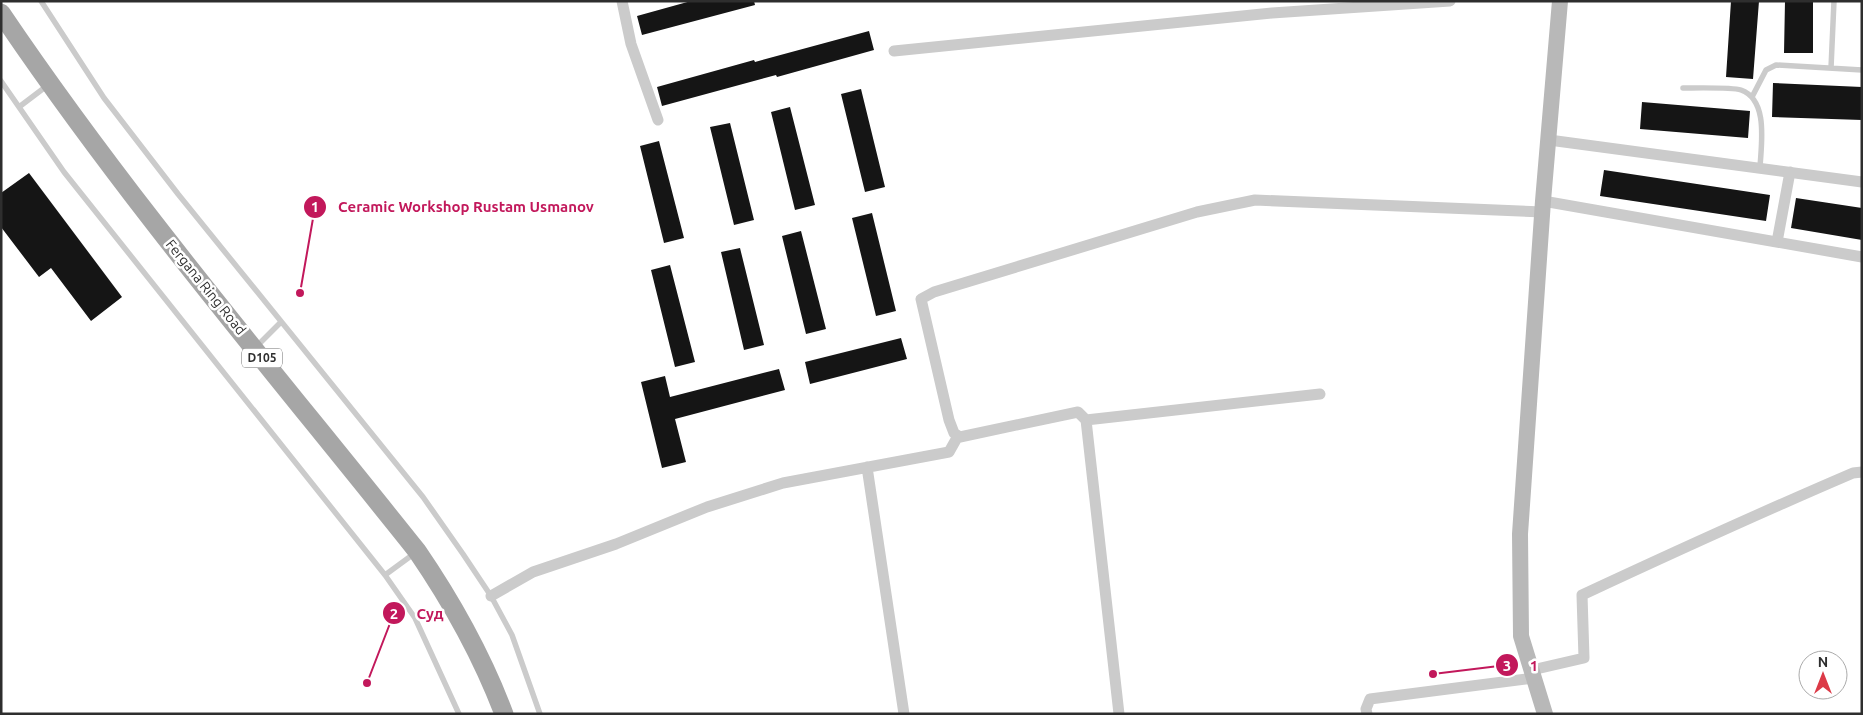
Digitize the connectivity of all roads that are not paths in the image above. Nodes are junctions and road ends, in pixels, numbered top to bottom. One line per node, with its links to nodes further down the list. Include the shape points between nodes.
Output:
1 (41, 1): 23 (lane, via 104,98)
2 (622, 1): 15 (street, via 631,44)
3 (1450, 1): 7 (street, via 1272,13)
4 (1560, 1): 16 (street)
5 (1834, 1): 8 (lane)
6 (1, 13): 11 (main road, Fergana Ring Road / D105)
7 (894, 51)
8 (1832, 68): 9 (lane); 13 (lane, via 1776,65 1766,70)
9 (1862, 70)
10 (1, 81): 14 (lane)
11 (50, 84): 14 (lane); 24 (main road, Fergana Ring Road / D105, via 118,177)
12 (1683, 88): 13 (lane, via 1740,90)
13 (1752, 96): 17 (lane, via 1761,113)
14 (19, 107): 31 (lane, via 64,172)
15 (658, 120)
16 (1549, 140): 17 (street); 20 (street)
17 (1760, 169): 18 (street)
18 (1790, 172): 19 (street); 21 (street)
19 (1862, 182)
20 (1543, 207): 21 (street); 27 (street, via 1255,200 1198,212 934,292 920,299 950,420); 33 (street, via 1520,534 1521,636)
21 (1777, 242): 22 (street)
22 (1862, 257)
23 (281, 322): 24 (lane); 32 (lane, via 423,497)
24 (255, 348): 30 (main road, Fergana Ring Road / D105)
25 (1320, 394): 26 (street)
26 (1086, 420): 27 (street, via 1078,412); 38 (street)
27 (958, 436): 28 (street, via 949,452)
28 (867, 467): 32 (street, via 783,483 707,507 616,544 533,572); 37 (street)
29 (1862, 472): 33 (street, via 1784,503 1582,595 1584,658)
30 (417, 551): 31 (lane); 35 (main road, Fergana Ring Road / D105, via 459,617)
31 (384, 575): 34 (lane, via 415,618)
32 (491, 596): 36 (lane, via 512,635)
33 (1533, 674): 39 (street, via 1370,699); 40 (street)
34 (459, 714)
35 (504, 714)
36 (540, 714)
37 (904, 714)
38 (1119, 714)
39 (1367, 714)
40 (1545, 714)

